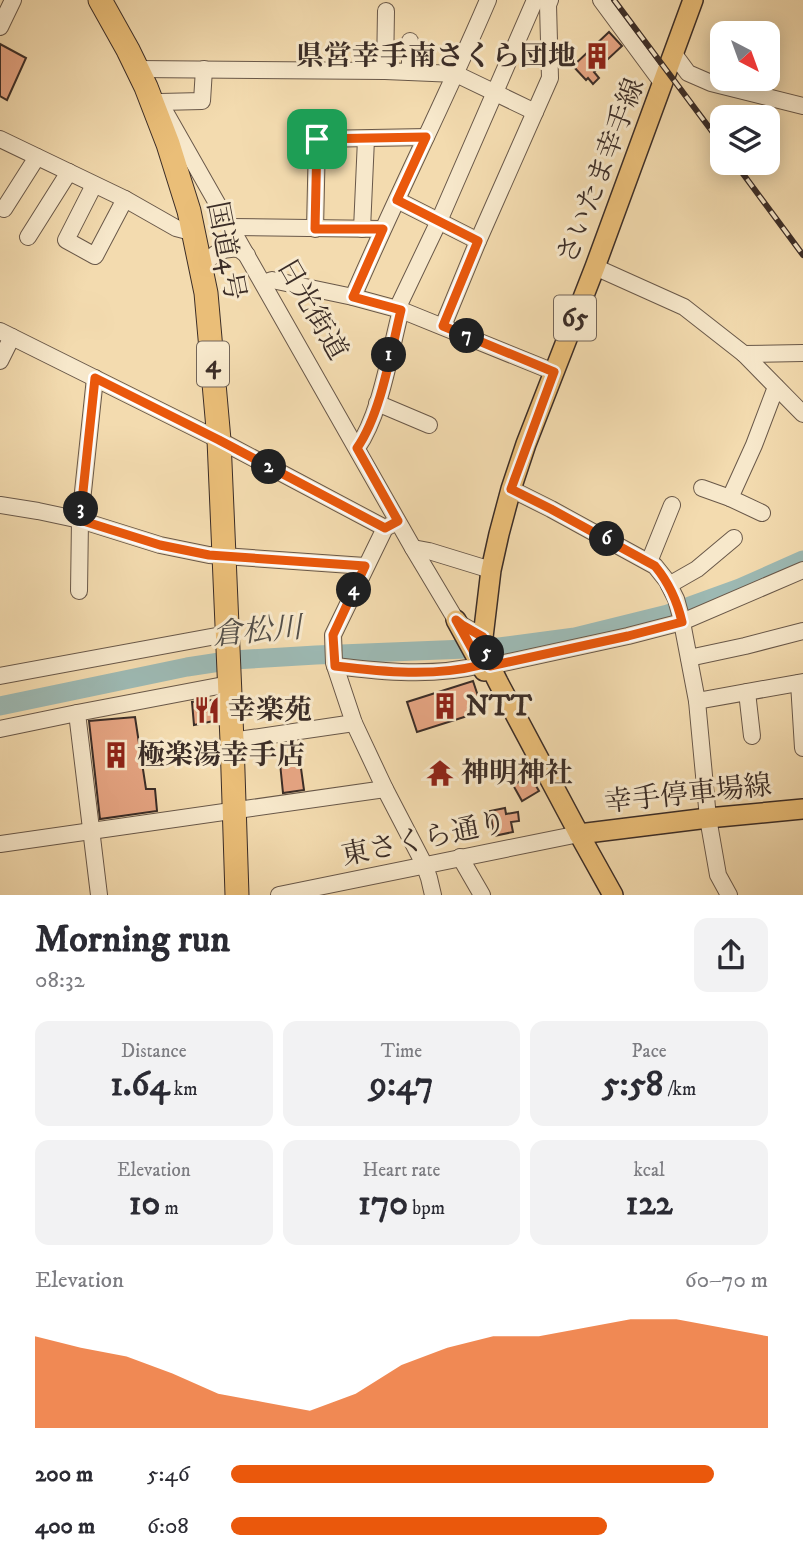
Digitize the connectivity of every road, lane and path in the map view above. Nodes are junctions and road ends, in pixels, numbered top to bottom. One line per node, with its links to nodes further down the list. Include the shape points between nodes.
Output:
1 (13, 0): 8 (street)
2 (100, 0): 16 (highway, 日光街道 / 4)
3 (488, 0): 14 (street)
4 (601, 0): 15 (street)
5 (694, 0): 10 (main road, さいたま幸手線 / 65)
6 (542, 1): 17 (street); 19 (street, via 550,78)
7 (386, 11): 12 (street)
8 (0, 27)
9 (410, 41): 13 (street)
10 (674, 54): 15 (main road, さいたま幸手線 / 65); 18 (street, via 688,74)
11 (204, 69): 12 (street); 16 (street); 16 (street, via 202,101)
12 (385, 71): 13 (street)
13 (410, 72): 14 (street)
14 (456, 74): 17 (street); 20 (street)
15 (663, 84): 39 (main road, さいたま幸手線 / 65)
16 (148, 86): 29 (street, 日光街道); 31 (highway, 国道4号 / 4)
17 (495, 93): 19 (street); 30 (street)
18 (803, 106)
19 (535, 112): 36 (street)
20 (426, 137): 22 (street); 27 (street)
21 (0, 139): 23 (street)
22 (366, 139): 32 (street, via 317,139); 33 (street)
23 (37, 157): 24 (street); 28 (street)
24 (69, 172): 25 (street); 35 (street)
25 (94, 185): 26 (street); 26 (street, via 66,240 95,256)
26 (125, 200): 31 (street, via 176,228)
27 (397, 200): 30 (street); 34 (street)
28 (4, 209)
29 (228, 221): 31 (street); 32 (street); 37 (street, 日光街道)
30 (439, 221): 36 (street); 42 (street)
31 (192, 222): 38 (highway, 国道4号 / 4)
32 (315, 229): 33 (street)
33 (362, 229): 34 (street)
34 (383, 229): 41 (street)
35 (28, 237)
36 (478, 241): 43 (street)
37 (247, 255): 38 (street, via 239,249 220,250); 40 (street, 日光街道)
38 (202, 267): 54 (highway, 国道4号 / 4)
39 (595, 267): 46 (street, via 684,307); 48 (main road, さいたま幸手線 / 65)
40 (263, 283): 41 (street, via 272,280); 55 (street, 日光街道)
41 (353, 297): 42 (street)
42 (399, 310): 43 (street); 51 (street)
43 (443, 326): 48 (street)
44 (6, 334): 47 (street); 49 (street)
45 (803, 353): 46 (street)
46 (744, 354): 50 (street)
47 (0, 361)
48 (554, 372): 57 (main road, さいたま幸手線 / 65)
49 (95, 378): 54 (street); 62 (street)
50 (776, 387): 52 (street); 58 (street)
51 (377, 403): 53 (street); 55 (street)
52 (803, 414)
53 (429, 425)
54 (219, 440): 63 (street); 66 (highway, 国道4号 / 4)
55 (357, 448): 63 (street, 日光街道)
56 (702, 488): 58 (street)
57 (511, 489): 67 (street); 69 (main road, さいたま幸手線 / 65)
58 (730, 498): 61 (street)
59 (0, 505): 62 (street)
60 (672, 505): 67 (street)
61 (762, 513)
62 (80, 520): 66 (street, via 160,545); 71 (street)
63 (391, 524): 65 (street, 日光街道); 68 (street)
64 (734, 538): 72 (street)
65 (413, 548): 69 (street); 74 (street, 日光街道)
66 (224, 556): 68 (street); 76 (highway, 国道4号 / 4)
67 (649, 562): 72 (street)
68 (365, 566): 79 (street, via 333,635)
69 (491, 570): 77 (main road, さいたま幸手線 / 65)
70 (803, 570): 73 (street)
71 (79, 591)
72 (673, 592): 73 (street)
73 (681, 619): 77 (street, via 628,636); 78 (street)
74 (456, 620): 77 (main road)
75 (803, 631): 78 (street)
76 (227, 642): 80 (street); 81 (highway, 国道4号 / 4)
77 (482, 654): 79 (street, via 466,668 424,673); 96 (main road)
78 (689, 658): 84 (street)
79 (334, 665): 86 (street)
80 (0, 676)
81 (229, 679): 85 (street); 89 (highway, 国道4号 / 4)
82 (801, 683): 83 (street); 90 (street)
83 (747, 692): 84 (street); 88 (street)
84 (697, 701): 94 (street)
85 (77, 713): 87 (street); 95 (street)
86 (354, 723): 89 (street); 91 (street)
87 (0, 729)
88 (752, 736)
89 (232, 741): 93 (highway, 国道4号 / 4)
90 (803, 748)
91 (385, 789): 93 (street); 99 (street)
92 (803, 809): 94 (main road, 幸手停車場線)
93 (234, 812): 95 (street); 102 (highway, 国道4号 / 4)
94 (708, 818): 96 (main road, 幸手停車場線); 107 (street, via 718,875)
95 (90, 830): 97 (street); 101 (street)
96 (579, 834): 98 (street, 東さくら通り); 106 (main road)
97 (0, 844)
98 (460, 857): 99 (street, 東さくら通り); 105 (street)
99 (424, 864): 100 (street, 東さくら通り); 104 (street)
100 (324, 891): 103 (street, 東さくら通り)
101 (99, 895)
102 (237, 895)
103 (279, 895)
104 (433, 895)
105 (482, 895)
106 (613, 895)
107 (729, 895)

